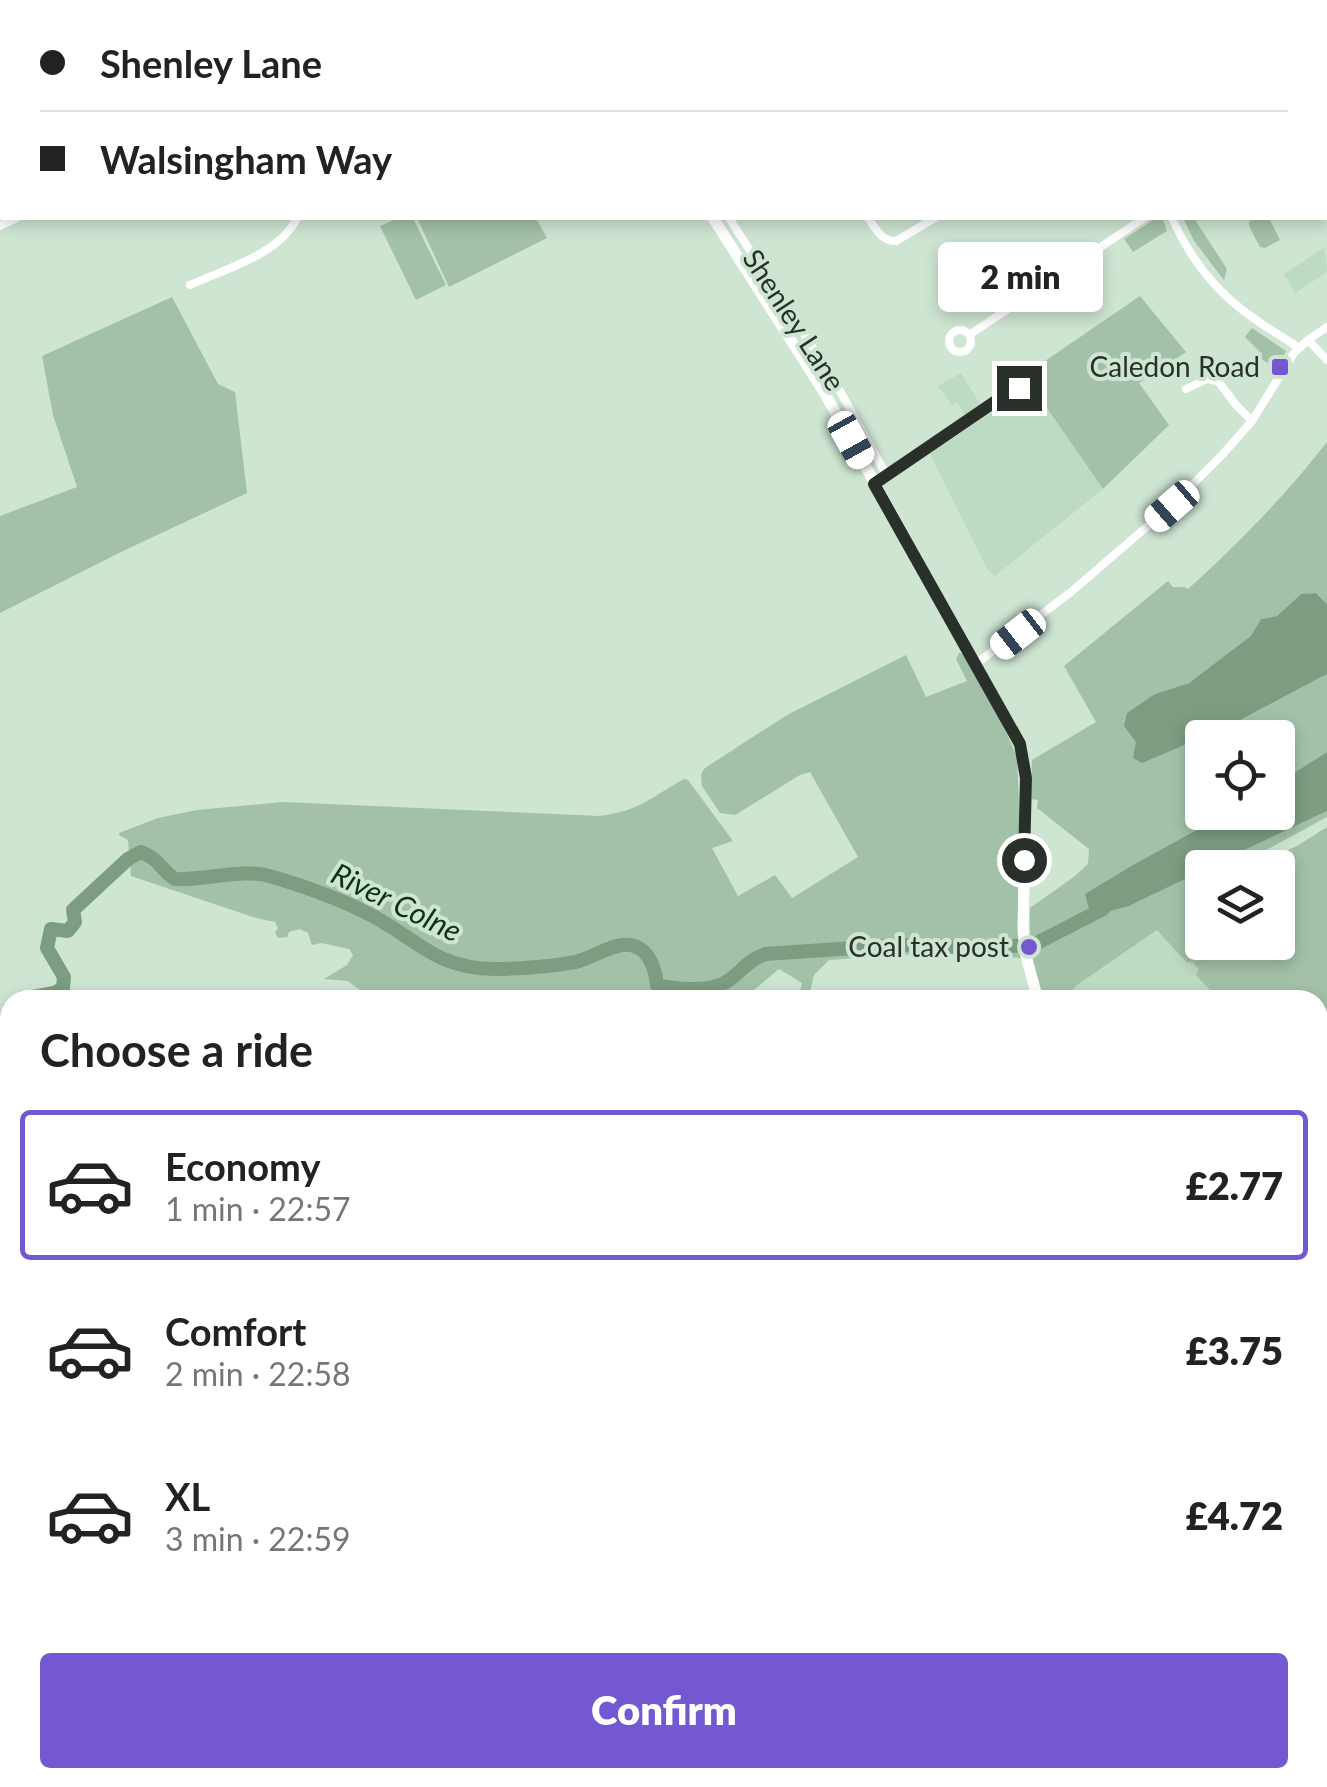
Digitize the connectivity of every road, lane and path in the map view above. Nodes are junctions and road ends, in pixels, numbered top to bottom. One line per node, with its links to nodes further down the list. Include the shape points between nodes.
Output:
1 (296, 220): 8 (street, via 277,244)
2 (721, 220): 17 (street, Shenley Lane, via 835,382)
3 (721, 220): 18 (main road, Shenley Lane)
4 (869, 220): 5 (street, via 891,241)
5 (932, 220)
6 (1141, 220): 10 (street)
7 (1173, 220): 12 (street, via 1217,287)
8 (190, 286)
9 (1327, 328): 11 (street)
10 (970, 336)
11 (1308, 340): 12 (street); 13 (street)
12 (1299, 348): 16 (street)
13 (1327, 360)
14 (1019, 388): 17 (street)
15 (1186, 389): 16 (street, via 1211,379)
16 (1252, 421): 19 (street, via 1172,506)
17 (887, 476): 18 (street)
18 (874, 484): 19 (main road, Shenley Lane)
19 (976, 664): 20 (main road, Shenley Lane, via 1023,754 1023,929)
20 (1035, 990)

